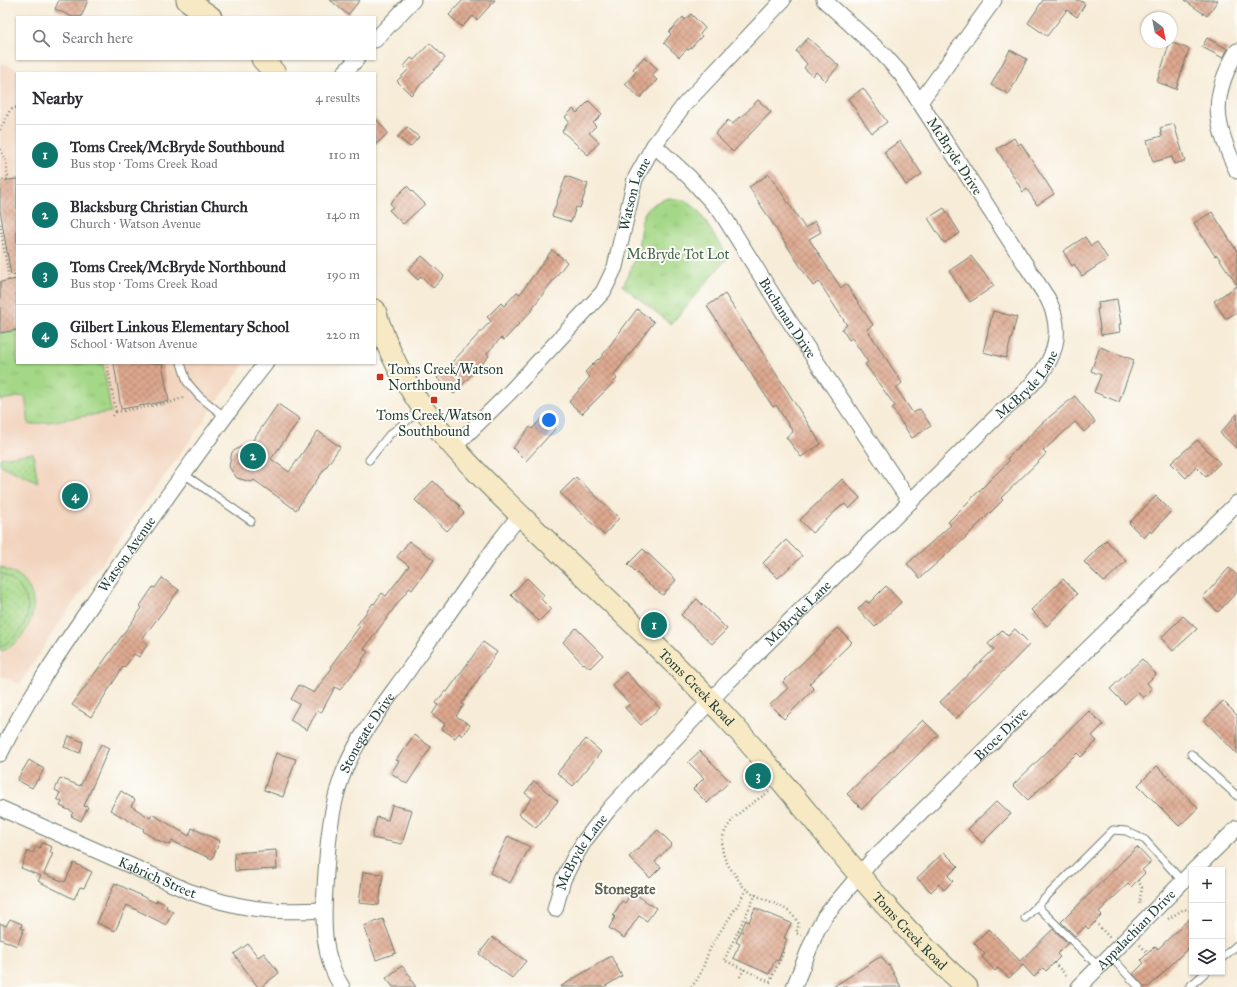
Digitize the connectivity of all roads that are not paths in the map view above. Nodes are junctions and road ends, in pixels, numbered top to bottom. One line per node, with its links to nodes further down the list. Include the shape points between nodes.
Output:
1 (187, 0): 6 (main road)
2 (413, 0): 7 (street)
3 (783, 0): 14 (street, Watson Lane, via 684,105)
4 (824, 0): 13 (street, McBryde Drive, via 884,55)
5 (994, 0): 13 (street)
6 (210, 16)
7 (376, 39)
8 (1237, 50): 15 (street, via 1226,72 1217,103 1221,134)
9 (263, 60): 11 (main road)
10 (356, 60): 12 (street)
11 (273, 72)
12 (345, 72)
13 (920, 102): 17 (street, McBryde Drive, via 1048,299)
14 (654, 145): 22 (street, Watson Lane, via 635,179 615,267 606,287 520,381); 25 (street, Buchanan Drive, via 689,177 721,212 788,319)
15 (1237, 171)
16 (376, 314): 20 (main road, Toms Creek Road, via 397,368)
17 (1058, 331): 25 (street, McBryde Lane, via 1052,355 1032,384)
18 (181, 364): 21 (lane, via 187,382 199,396)
19 (265, 364): 21 (street, Watson Avenue)
20 (422, 409): 22 (main road, Toms Creek Road); 23 (lane, via 389,435)
21 (225, 417): 24 (street, Watson Avenue)
22 (453, 448): 27 (main road, Toms Creek Road)
23 (369, 460)
24 (184, 474): 28 (lane); 30 (street, Watson Avenue, via 31,695)
25 (910, 502): 29 (street, McBryde Lane)
26 (1237, 503): 36 (street, Broce Drive, via 873,859)
27 (520, 515): 29 (main road, Toms Creek Road); 39 (street, Stonegate Drive, via 363,733 350,756 337,789)
28 (251, 521)
29 (711, 701): 36 (main road, Toms Creek Road); 40 (street, McBryde Lane, via 610,808 585,840 563,880)
30 (0, 754)
31 (1191, 754): 32 (lane)
32 (1237, 796)
33 (0, 808): 39 (street, Kabrich Street, via 188,891 217,901 266,910)
34 (1237, 828): 35 (street)
35 (1197, 867)
36 (860, 876): 48 (street, Broce Drive, via 825,916); 49 (main road, Toms Creek Road, via 902,924)
37 (1187, 877): 38 (lane, via 1145,840 1126,831 1113,830); 43 (street, Appalachian Drive)
38 (1038, 906): 41 (lane); 45 (lane)
39 (323, 910): 47 (street, Stonegate Drive, via 327,950 337,980)
40 (555, 910)
41 (1026, 918)
42 (1237, 945): 44 (lane)
43 (1114, 952): 45 (street, Appalachian Drive); 51 (lane)
44 (1225, 955)
45 (1099, 967): 50 (street, Appalachian Drive)
46 (1203, 975): 52 (lane)
47 (342, 987)
48 (794, 987)
49 (967, 987)
50 (1080, 987)
51 (1139, 987)
52 (1189, 987)

